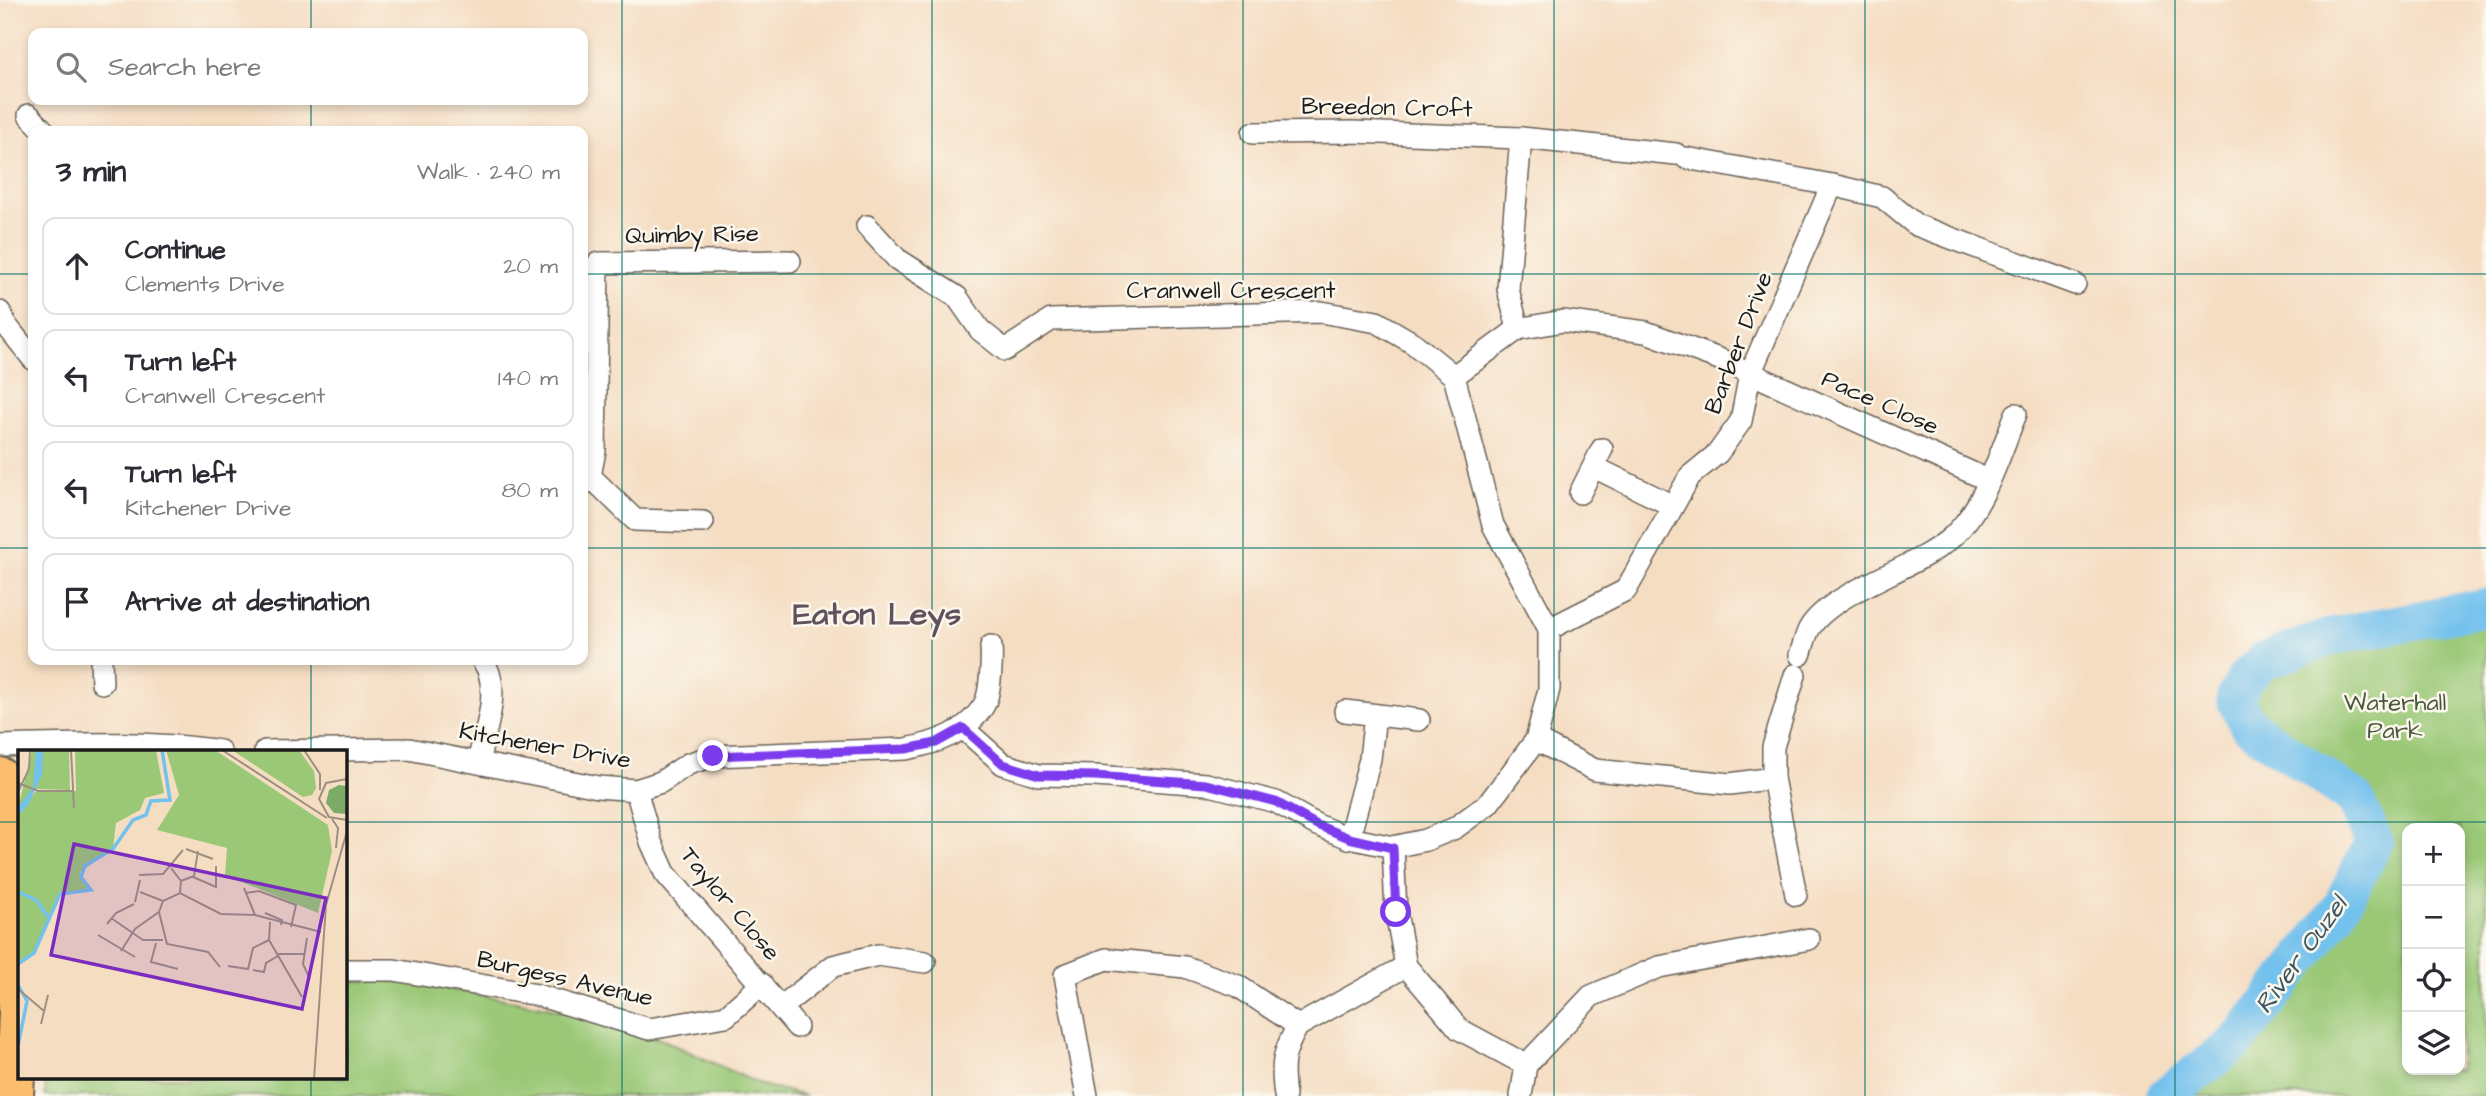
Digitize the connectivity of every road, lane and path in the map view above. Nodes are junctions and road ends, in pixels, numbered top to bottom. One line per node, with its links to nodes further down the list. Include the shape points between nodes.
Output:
1 (29, 115): 2 (street)
2 (39, 126)
3 (1253, 133): 4 (street, Breedon Croft)
4 (1521, 138): 5 (street, Breedon Croft, via 1681,156); 10 (street, via 1508,289)
5 (1832, 185): 8 (street, via 1882,197 1916,225); 12 (street, Barber Drive)
6 (867, 226): 13 (street, Cranwell Crescent, via 897,259 957,297 980,330 1005,350 1051,320 1321,313 1377,322)
7 (790, 261): 15 (street, Quimby Rise, via 598,263 595,451)
8 (2075, 284)
9 (0, 312): 11 (street)
10 (1518, 329): 12 (street, Pace Close, via 1563,321 1646,332); 13 (street)
11 (28, 353)
12 (1750, 374): 16 (street, Pace Close); 19 (street, Barber Drive, via 1741,421 1718,453 1690,476)
13 (1454, 376): 21 (street, via 1493,525)
14 (2016, 414): 16 (street)
15 (588, 474)
16 (1988, 480): 38 (street, via 1975,510 1952,537 1912,564 1829,606 1809,629 1773,747)
17 (588, 483): 20 (street, Quimby Rise, via 635,520)
18 (1580, 493): 19 (street, via 1598,458)
19 (1673, 506): 21 (street, Barber Drive, via 1626,590)
20 (703, 522)
21 (1549, 629): 30 (street, via 1549,689)
22 (991, 646): 29 (street, Kitchener Drive, via 986,703)
23 (101, 665): 25 (street)
24 (486, 665): 34 (street, via 494,688)
25 (102, 683)
26 (1345, 711): 27 (street)
27 (1375, 715): 28 (street); 41 (street, via 1370,759)
28 (1419, 720)
29 (963, 728): 39 (street, Kitchener Drive, via 936,743 906,749 713,756); 41 (street, via 1003,764 1039,775 1206,784 1276,802)
30 (1536, 740): 38 (street, via 1595,770 1730,784); 42 (street, via 1488,804 1455,828)
31 (0, 746): 32 (street)
32 (210, 750)
33 (338, 750): 34 (street, Kitchener Drive, via 409,749)
34 (478, 762): 39 (street, Kitchener Drive, via 598,787)
35 (0, 766): 36 (street)
36 (18, 766)
37 (0, 777): 40 (highway)
38 (1773, 778): 43 (street)
39 (636, 790): 48 (street, Taylor Close, via 665,873)
40 (13, 809): 53 (highway, via 18,1013)
41 (1349, 838): 42 (street)
42 (1393, 848): 46 (street, via 1396,912)
43 (1796, 895)
44 (1809, 939): 52 (street, via 1659,967 1591,996)
45 (925, 962): 49 (street, via 878,955 833,966)
46 (1406, 966): 50 (street); 52 (street, via 1459,1028)
47 (346, 970): 48 (street, Burgess Avenue, via 394,970 537,995 649,1029 726,1016)
48 (762, 984): 49 (street, Taylor Close)
49 (780, 1007): 51 (street, Taylor Close)
50 (1298, 1026): 54 (street, via 1238,986 1206,974 1185,967 1106,959 1065,975); 55 (street, via 1282,1067)
51 (797, 1027)
52 (1526, 1065): 56 (street)
53 (14, 1096)
54 (1087, 1096)
55 (1285, 1096)
56 (1521, 1096)

